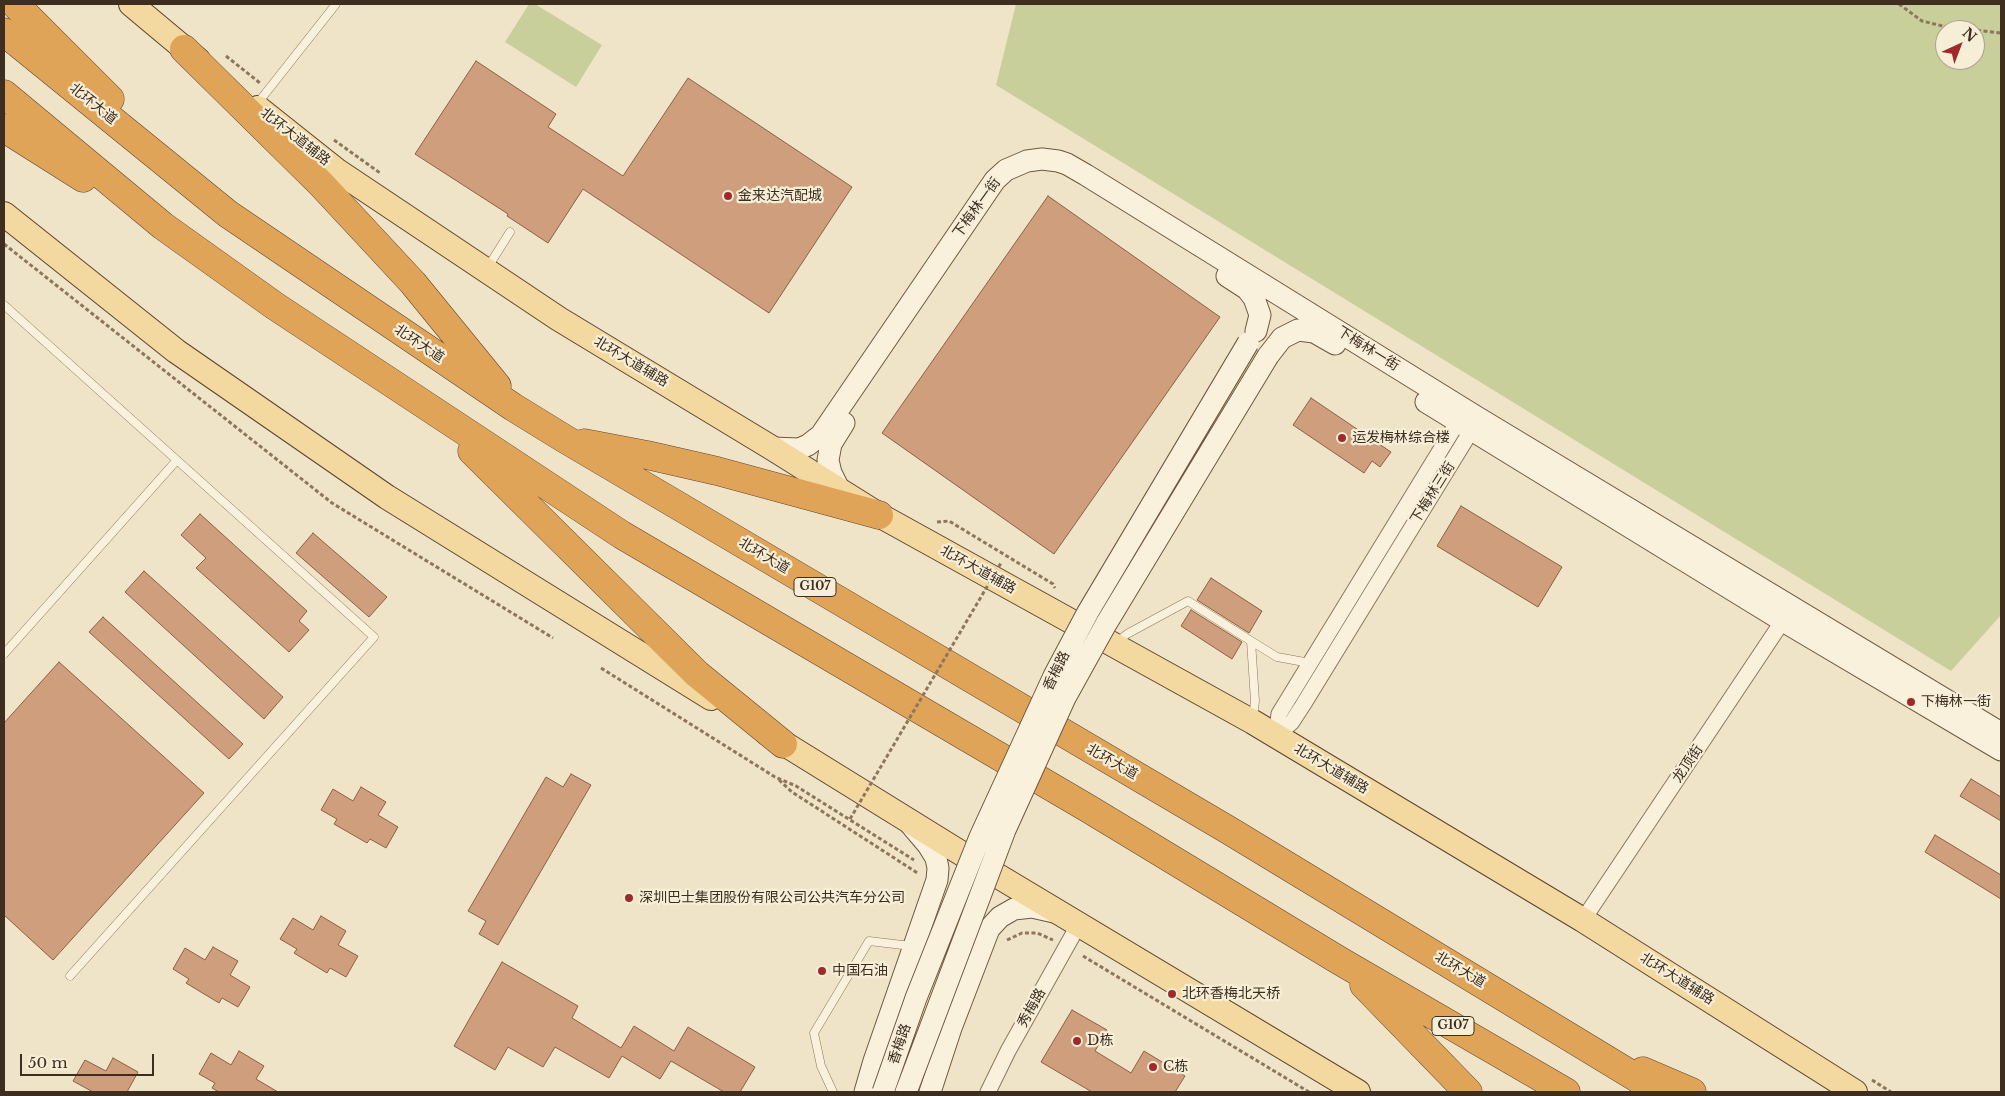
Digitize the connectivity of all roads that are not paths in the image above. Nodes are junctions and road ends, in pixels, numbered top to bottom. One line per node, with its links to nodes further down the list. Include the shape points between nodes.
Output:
1 (15, 4): 10 (highway)
2 (131, 4): 5 (main road, 北环大道辅路)
3 (336, 4): 7 (lane)
4 (4, 32): 10 (highway, 北环大道 / G107)
5 (184, 49): 7 (main road, 北环大道辅路); 19 (highway, via 315,178 393,262)
6 (4, 94): 11 (highway, G107)
7 (262, 97): 13 (main road, 北环大道辅路, via 336,170)
8 (4, 128): 11 (highway)
9 (4, 214): 35 (main road, via 176,351 387,498)
10 (228, 214): 19 (highway, 北环大道 / G107)
11 (162, 226): 18 (highway, G107)
12 (510, 232): 13 (lane)
13 (485, 270): 23 (main road, 北环大道辅路, via 559,320)
14 (4, 304): 24 (lane)
15 (1311, 313): 16 (street, 香梅路, via 1284,310 1268,318); 20 (street, 下梅林一街); 22 (street, 下梅林一街, via 1067,164 1027,160 1006,170 985,193)
16 (1252, 337): 22 (street, 下梅林一街, via 1260,315 1258,306 1240,284 1072,180 1046,172 1030,172 1009,183 996,198); 48 (street, 香梅路, bridge, via 1088,612 1054,676 980,837)
17 (1322, 337): 20 (street, 下梅林一街); 49 (street, 香梅路, bridge, via 1310,331 1295,331 1275,345 1106,624 1062,706 1001,839)
18 (422, 404): 35 (highway, via 697,674); 43 (highway, G107, via 622,535 1089,809)
19 (513, 407): 21 (highway, 北环大道 / G107)
20 (1468, 423): 27 (street, 下梅林一街); 31 (street, 下梅林三街); 34 (street, 下梅林三街, via 1292,722)
21 (564, 439): 26 (highway, via 717,471); 45 (highway, 北环大道 / G107, via 1230,831)
22 (826, 440): 23 (street, via 798,449); 25 (street, via 831,473)
23 (772, 448): 25 (main road, 北环大道辅路)
24 (177, 460): 30 (lane); 44 (lane, via 374,637)
25 (840, 491): 26 (main road, 北环大道辅路)
26 (879, 515): 29 (main road, 北环大道辅路)
27 (1788, 614): 33 (street, 下梅林一街); 36 (street, 下梅林一街); 40 (street, 龙顶街)
28 (1252, 642): 29 (lane, via 1188,601 1126,634); 31 (lane, via 1277,657); 32 (lane, via 1255,700)
29 (1114, 645): 32 (main road, 北环大道辅路)
30 (4, 654)
31 (1310, 663): 34 (street, 下梅林三街, via 1278,714)
32 (1252, 722): 34 (main road, 北环大道辅路)
33 (2001, 733)
34 (1276, 736): 40 (main road, 北环大道辅路)
35 (783, 744): 37 (main road)
36 (2001, 750)
37 (904, 818): 38 (street, via 924,839 936,858 938,868); 39 (main road)
38 (923, 918): 41 (street, via 945,906 957,906); 42 (street)
39 (1072, 920): 41 (street, via 1040,908 1014,909 994,923); 51 (street, 秀梅路); 52 (main road)
40 (1583, 920): 57 (main road, 北环大道辅路)
41 (994, 940): 50 (street)
42 (913, 946): 46 (lane, via 869,941 814,1033 821,1066); 47 (street)
43 (1340, 961): 53 (highway); 54 (highway, G107)
44 (70, 976)
45 (1588, 1048): 55 (highway, 北环大道 / G107); 56 (highway)
46 (833, 1092)
47 (865, 1092)
48 (883, 1092)
49 (906, 1092)
50 (930, 1092)
51 (988, 1092)
52 (1358, 1092)
53 (1468, 1092)
54 (1566, 1092)
55 (1660, 1092)
56 (1692, 1092)
57 (1855, 1092)

